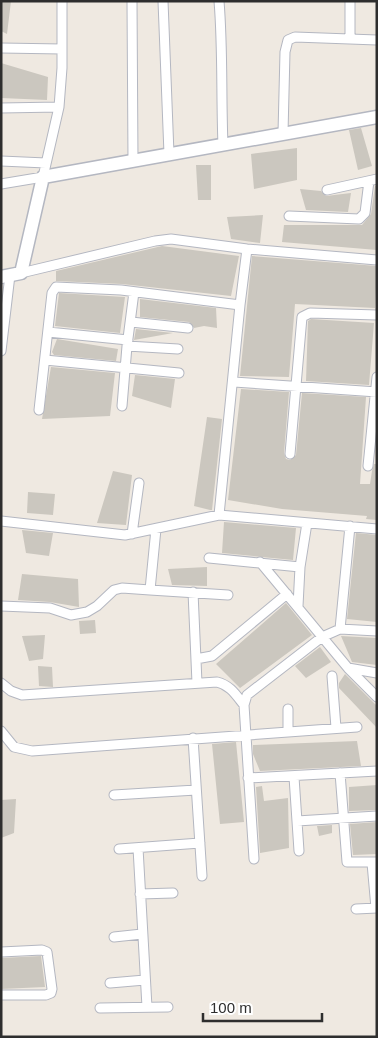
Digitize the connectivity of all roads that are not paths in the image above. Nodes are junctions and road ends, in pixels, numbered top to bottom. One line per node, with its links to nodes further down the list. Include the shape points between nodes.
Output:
1 (62, 1): 9 (street)
2 (132, 1): 17 (street)
3 (163, 1): 15 (street)
4 (218, 1): 14 (street)
5 (350, 1): 6 (street)
6 (350, 38): 7 (street); 13 (street, via 288,40)
7 (377, 40)
8 (1, 48): 9 (street)
9 (62, 49): 10 (street)
10 (59, 107): 11 (street); 18 (street)
11 (1, 108)
12 (377, 117): 13 (main road)
13 (283, 133): 14 (main road)
14 (224, 145): 15 (main road)
15 (169, 154): 17 (main road)
16 (1, 161): 18 (street)
17 (133, 161): 19 (main road)
18 (46, 164): 19 (street)
19 (43, 177): 21 (street); 26 (main road)
20 (373, 180): 22 (street); 23 (street, via 365,213 359,219)
21 (1, 184)
22 (327, 190)
23 (288, 216)
24 (248, 249): 25 (street); 26 (street, via 156,241); 28 (street)
25 (377, 260)
26 (11, 275): 35 (street)
27 (134, 292): 28 (street); 30 (street); 32 (street, via 56,287 52,293)
28 (240, 305): 40 (street)
29 (377, 315): 41 (street, via 310,313 302,317)
30 (131, 322): 31 (street); 33 (street)
31 (188, 328)
32 (48, 332): 33 (street); 36 (street)
33 (127, 343): 34 (street); 37 (street)
34 (178, 349)
35 (1, 351)
36 (45, 360): 37 (street); 44 (street)
37 (125, 368): 38 (street); 43 (street)
38 (179, 373)
39 (377, 377): 42 (street)
40 (234, 382): 41 (street); 48 (street)
41 (297, 385): 42 (street); 45 (street)
42 (376, 392): 46 (street)
43 (122, 406)
44 (39, 410)
45 (290, 454)
46 (368, 466)
47 (139, 483): 54 (street)
48 (219, 515): 50 (street); 52 (street)
49 (1, 521): 54 (street)
50 (307, 523): 51 (street); 57 (street)
51 (350, 526): 53 (street); 64 (street)
52 (156, 529): 54 (street); 58 (street)
53 (377, 529)
54 (132, 534)
55 (209, 558): 56 (street)
56 (260, 562): 57 (street); 60 (street)
57 (300, 567): 63 (street)
58 (150, 590): 59 (street); 62 (street, via 114,590 87,612 71,615 50,608)
59 (193, 592): 61 (street); 67 (street)
60 (287, 594): 63 (street); 67 (street, via 212,656)
61 (228, 595)
62 (1, 606)
63 (298, 606): 66 (street)
64 (340, 630): 65 (street); 66 (street)
65 (377, 631)
66 (322, 637): 68 (street); 74 (street, via 247,695)
67 (196, 659): 72 (street)
68 (348, 668): 69 (street); 73 (street)
69 (377, 673)
70 (332, 676): 77 (street)
71 (1, 683): 72 (street, via 22,695)
72 (197, 683): 74 (street, via 223,684)
73 (377, 697)
74 (244, 706): 80 (street)
75 (288, 708): 79 (street)
76 (356, 727): 77 (street)
77 (336, 728): 79 (street)
78 (1, 731): 81 (street, via 14,747 32,751)
79 (288, 732): 80 (street)
80 (245, 734): 81 (street); 85 (street)
81 (193, 738): 86 (street)
82 (377, 771): 83 (street)
83 (340, 774): 84 (street); 89 (street)
84 (294, 776): 85 (street); 90 (street)
85 (248, 778): 95 (street)
86 (196, 790): 87 (street); 91 (street)
87 (114, 795)
88 (377, 816): 89 (street)
89 (343, 818): 90 (street); 96 (street, via 347,862)
90 (297, 821): 94 (street)
91 (200, 843): 92 (street); 97 (street)
92 (138, 848): 93 (street); 99 (street)
93 (119, 849)
94 (300, 851)
95 (254, 859)
96 (374, 862): 100 (street)
97 (202, 876)
98 (173, 893): 99 (street)
99 (140, 894): 102 (street)
100 (376, 908): 101 (street)
101 (356, 909)
102 (142, 934): 103 (street); 105 (street)
103 (114, 937)
104 (1, 952): 107 (street, via 46,952 52,989 46,995)
105 (145, 980): 106 (street); 108 (street)
106 (110, 983)
107 (1, 995)
108 (146, 1007): 109 (street); 110 (street)
109 (168, 1007)
110 (100, 1008)

